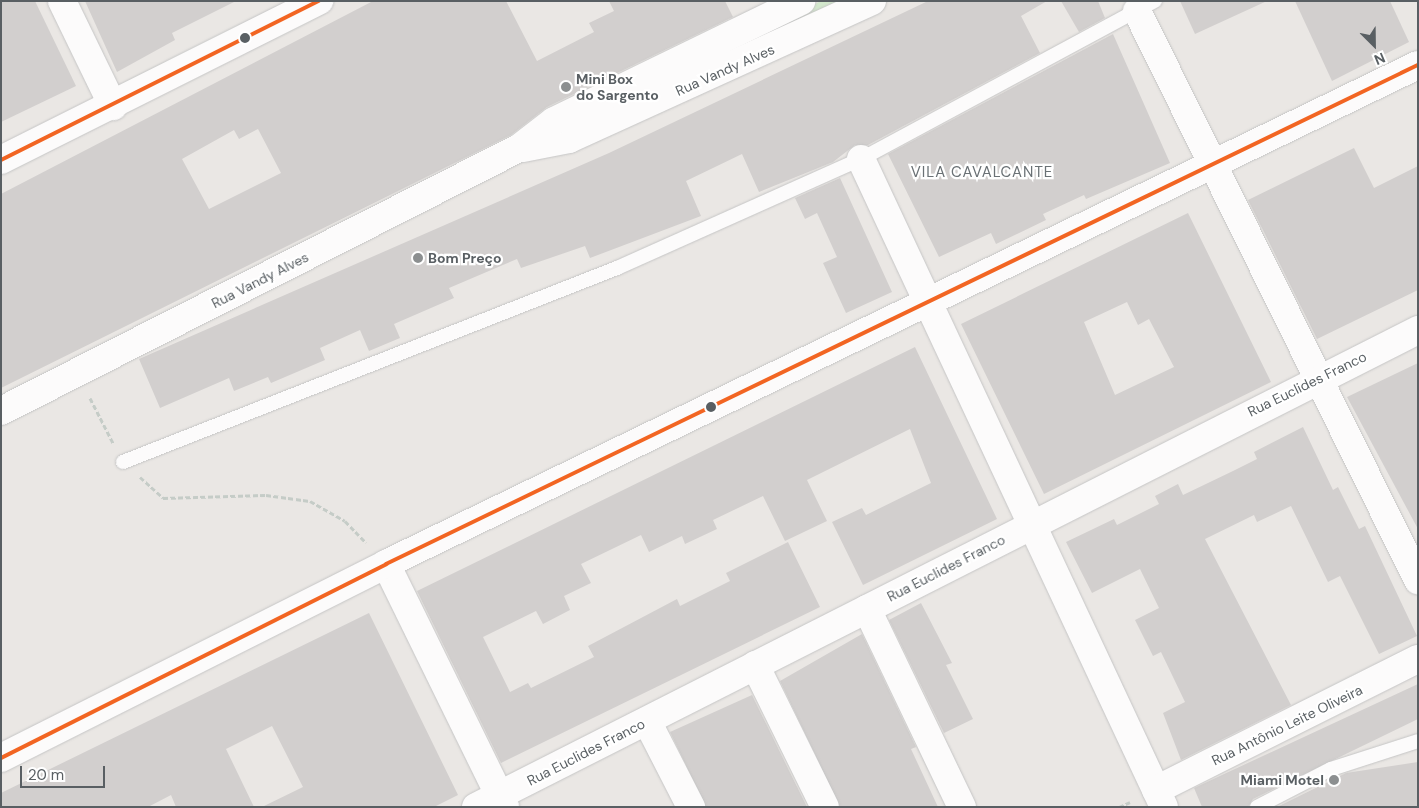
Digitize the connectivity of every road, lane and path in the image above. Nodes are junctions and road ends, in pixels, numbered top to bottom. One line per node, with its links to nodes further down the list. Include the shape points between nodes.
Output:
1 (62, 1): 9 (street)
2 (318, 1): 9 (street)
3 (802, 1): 6 (street, Rua Vandy Alves)
4 (872, 1): 7 (street, Rua Vandy Alves)
5 (1146, 6): 11 (lane); 13 (street)
6 (767, 9): 7 (street); 10 (street, Rua Vandy Alves, via 554,121)
7 (784, 44): 10 (street, Rua Vandy Alves, via 569,139)
8 (1418, 65): 13 (street)
9 (113, 106): 12 (street)
10 (519, 148): 16 (street, Rua Vandy Alves)
11 (861, 159): 14 (street); 19 (lane, via 617,268)
12 (1, 160)
13 (1212, 167): 14 (street); 17 (street)
14 (926, 303): 20 (street); 21 (street)
15 (1418, 330): 17 (street, Rua Euclides Franco)
16 (77, 372): 18 (street, Rua Vandy Alves); 19 (path)
17 (1316, 379): 20 (street, Rua Euclides Franco); 22 (street)
18 (1, 411)
19 (123, 462): 21 (path, via 163,498 266,495 310,501 345,521)
20 (1029, 525): 23 (street, Rua Euclides Franco); 29 (street)
21 (386, 564): 28 (street); 30 (street)
22 (1418, 580)
23 (867, 609): 25 (street, Rua Euclides Franco); 33 (street)
24 (1418, 659): 29 (street, Rua Antônio Leite Oliveira)
25 (755, 665): 26 (street, Rua Euclides Franco); 32 (street)
26 (647, 721): 30 (street, Rua Euclides Franco); 31 (street)
27 (1418, 741): 34 (lane, via 1331,769)
28 (1, 758)
29 (1160, 798)
30 (493, 803)
31 (691, 807)
32 (824, 807)
33 (962, 807)
34 (1257, 807)

